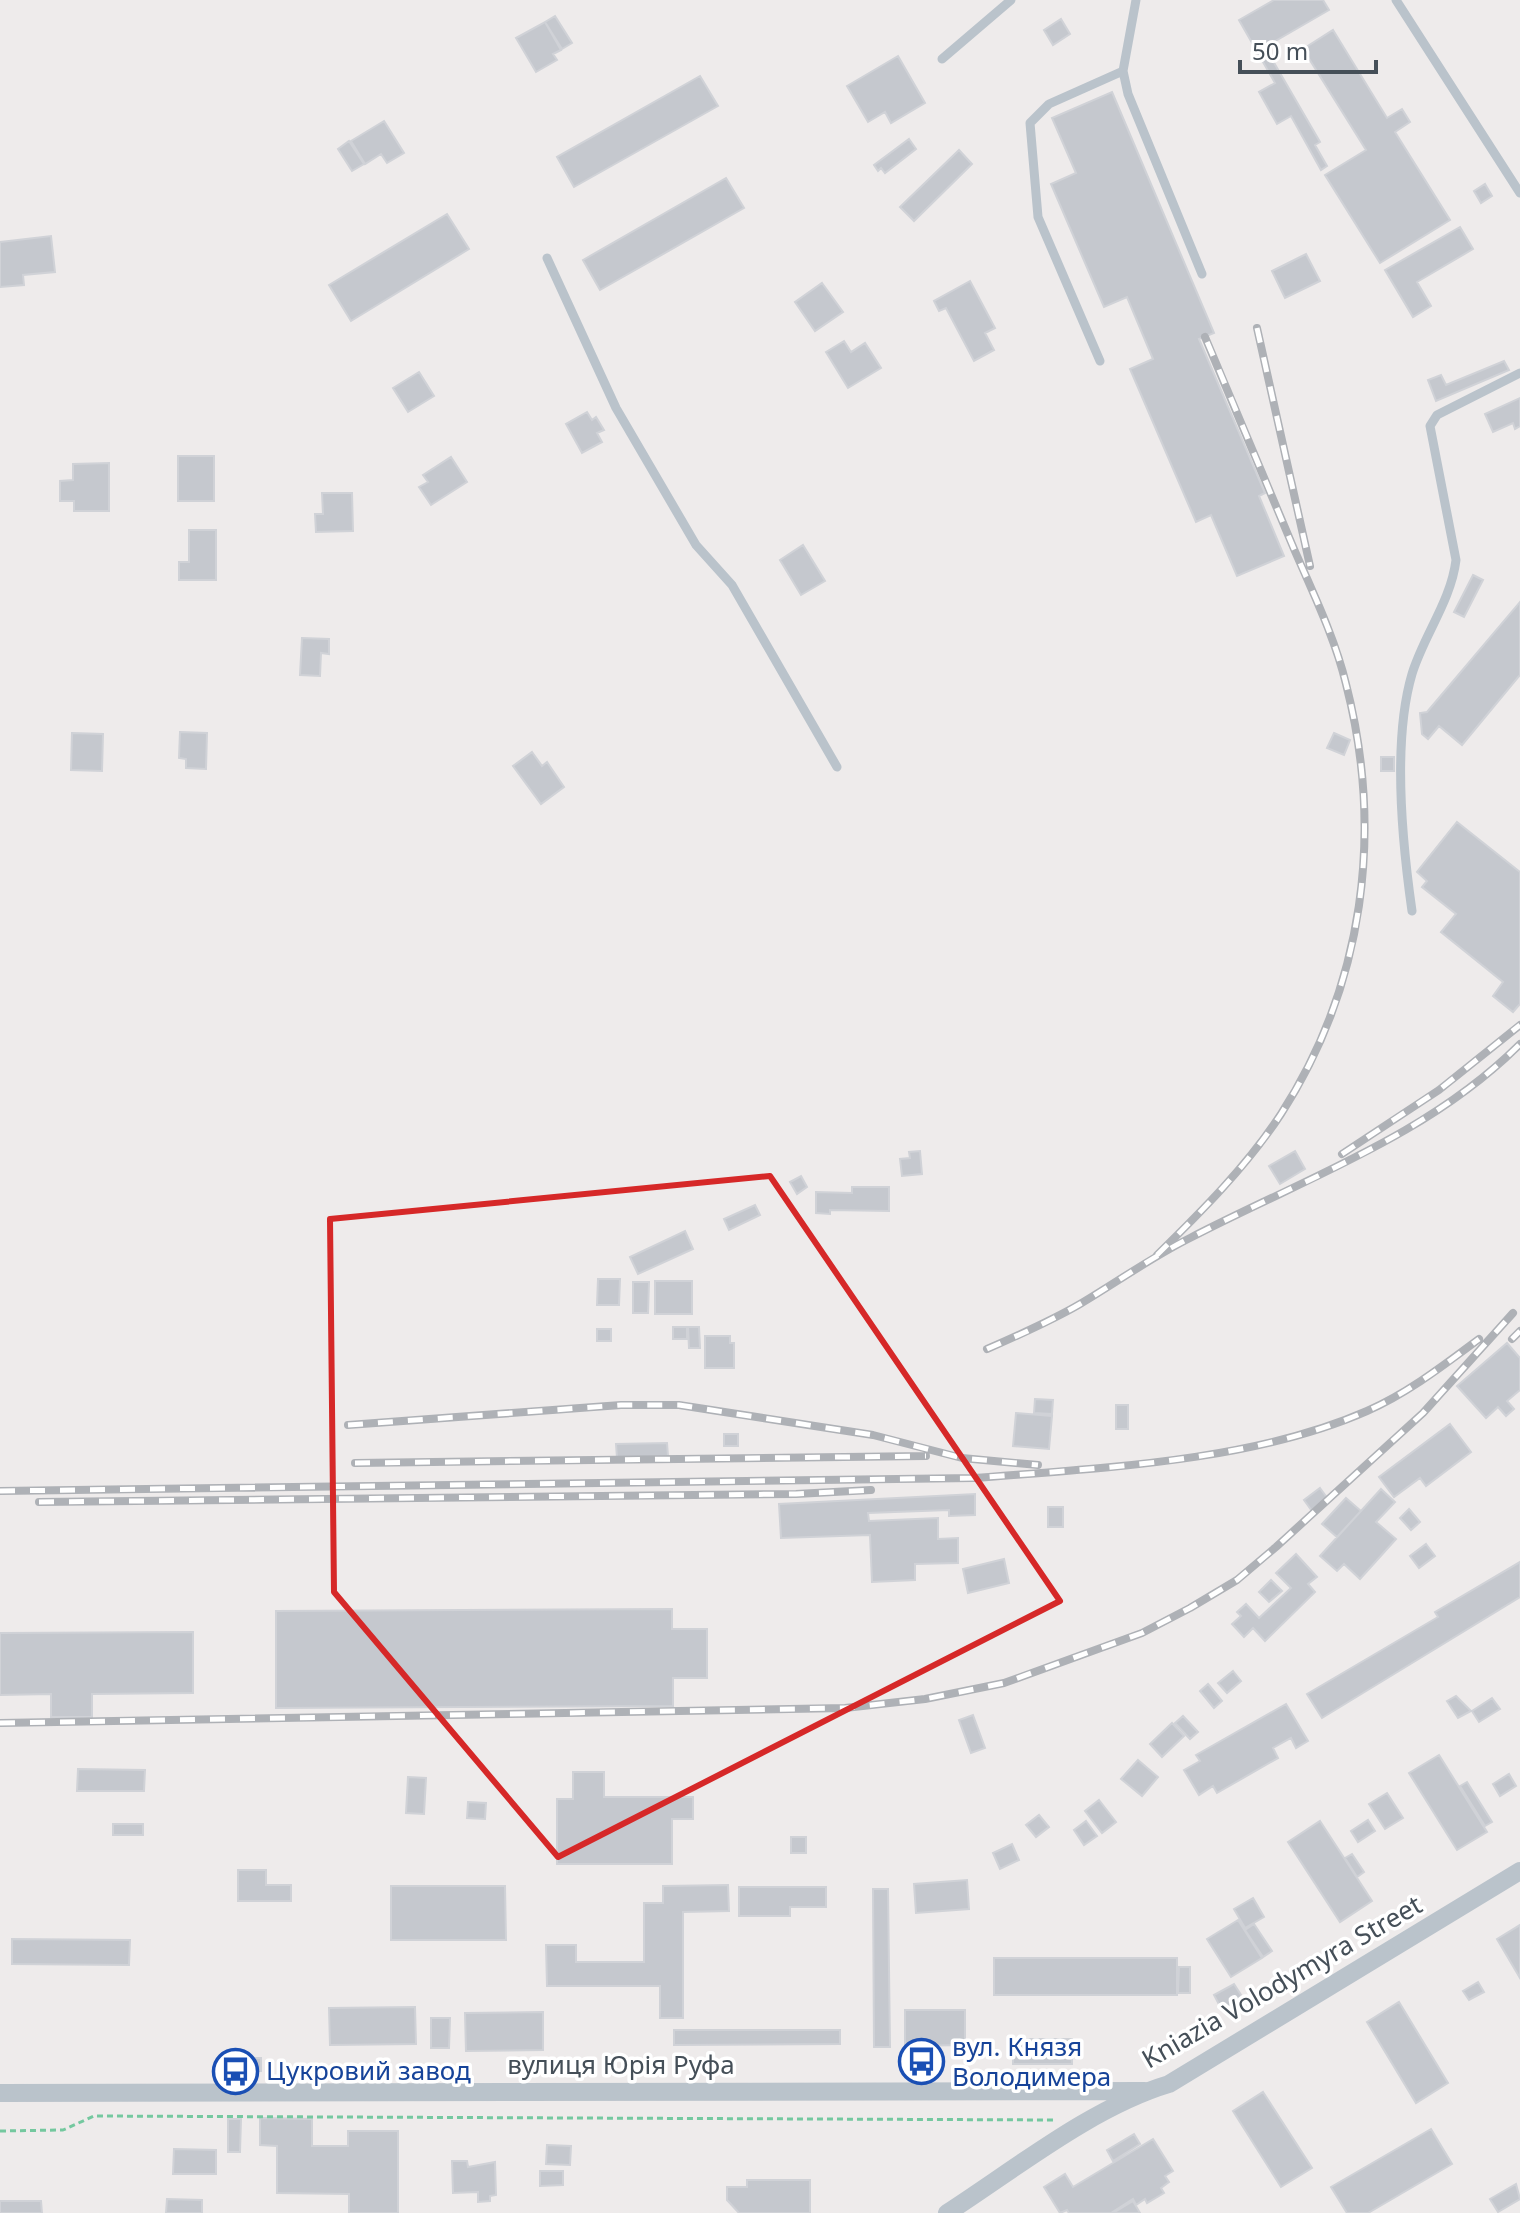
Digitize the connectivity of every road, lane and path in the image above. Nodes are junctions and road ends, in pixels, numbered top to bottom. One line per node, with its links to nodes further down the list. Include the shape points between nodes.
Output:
1 (1011, 0): 4 (lane)
2 (1136, 0): 5 (lane)
3 (1396, 0): 6 (lane)
4 (942, 59)
5 (1123, 71): 8 (lane); 9 (lane, via 1049,104 1030,123 1038,217)
6 (1520, 193)
7 (547, 258): 11 (lane, via 616,408 696,545 732,585)
8 (1202, 274)
9 (1100, 361)
10 (1520, 373): 12 (lane, via 1437,415 1430,426 1456,560 1404,707 1401,837)
11 (837, 767)
12 (1412, 911)
13 (1520, 1871): 14 (street, Kniazia Volodymyra Street, via 1169,2084)
14 (1145, 2091): 15 (street, вулиця Юрія Руфа); 18 (street, Kniazia Volodymyra Street)
15 (0, 2093)
16 (1061, 2120): 17 (path, via 94,2116 63,2130)
17 (0, 2131)
18 (947, 2213)

